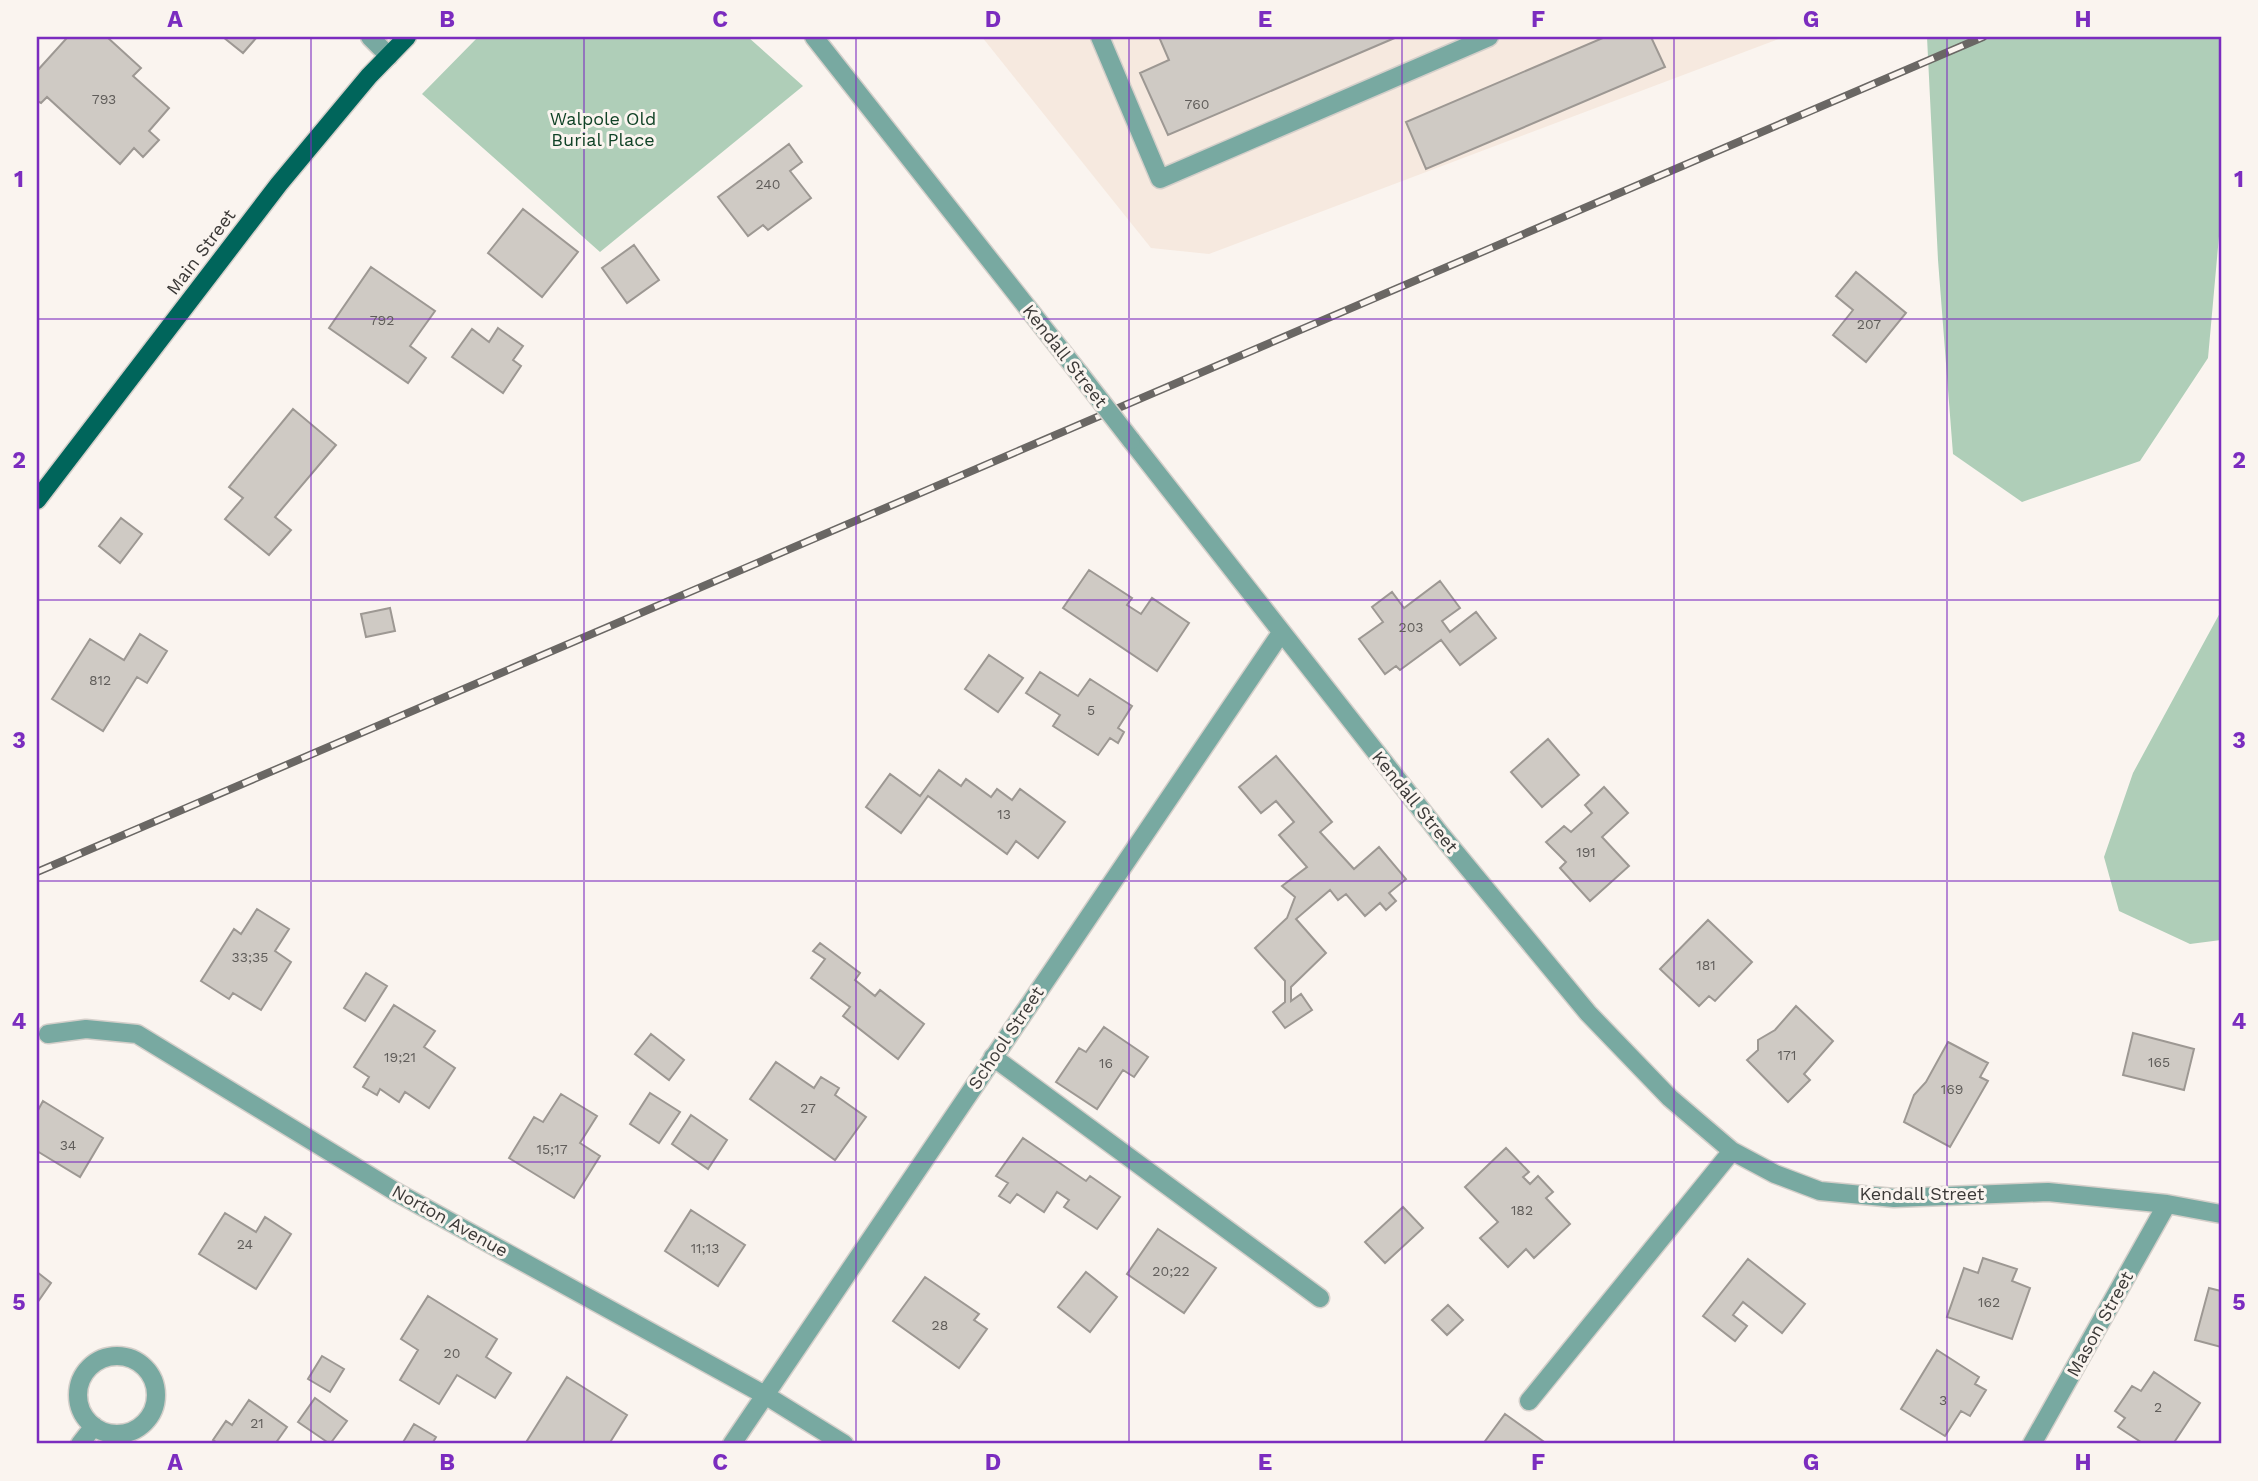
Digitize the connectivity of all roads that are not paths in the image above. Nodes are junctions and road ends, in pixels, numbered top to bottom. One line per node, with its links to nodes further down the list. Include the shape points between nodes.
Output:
1 (370, 37): 6 (street)
2 (408, 37): 6 (main road, Main Street)
3 (814, 37): 8 (street, Kendall Street, bridge)
4 (1100, 37): 5 (street, via 1160,179)
5 (1489, 37)
6 (389, 56): 7 (main road, Main Street, via 279,184)
7 (37, 500)
8 (1281, 633): 10 (street, School Street); 11 (street, Kendall Street, via 1588,1013 1670,1098)
9 (48, 1034): 15 (street, Norton Avenue, via 86,1029 136,1034 396,1192)
10 (993, 1057): 14 (street); 15 (street, School Street)
11 (1732, 1151): 12 (street, Kendall Street, via 1820,1191 1894,1198 2048,1192); 16 (street)
12 (2167, 1204): 13 (street, Kendall Street); 21 (street, Mason Street)
13 (2221, 1214)
14 (1320, 1298)
15 (765, 1395): 19 (street, School Street); 20 (street, Norton Avenue)
16 (1529, 1401)
17 (94, 1426): 17 (street, via 85,1416 78,1391 89,1367 112,1356 138,1362 147,1370 156,1393 149,1416 130,1432 117,1434); 18 (street)
18 (80, 1444)
19 (732, 1444)
20 (844, 1444)
21 (2032, 1444)

